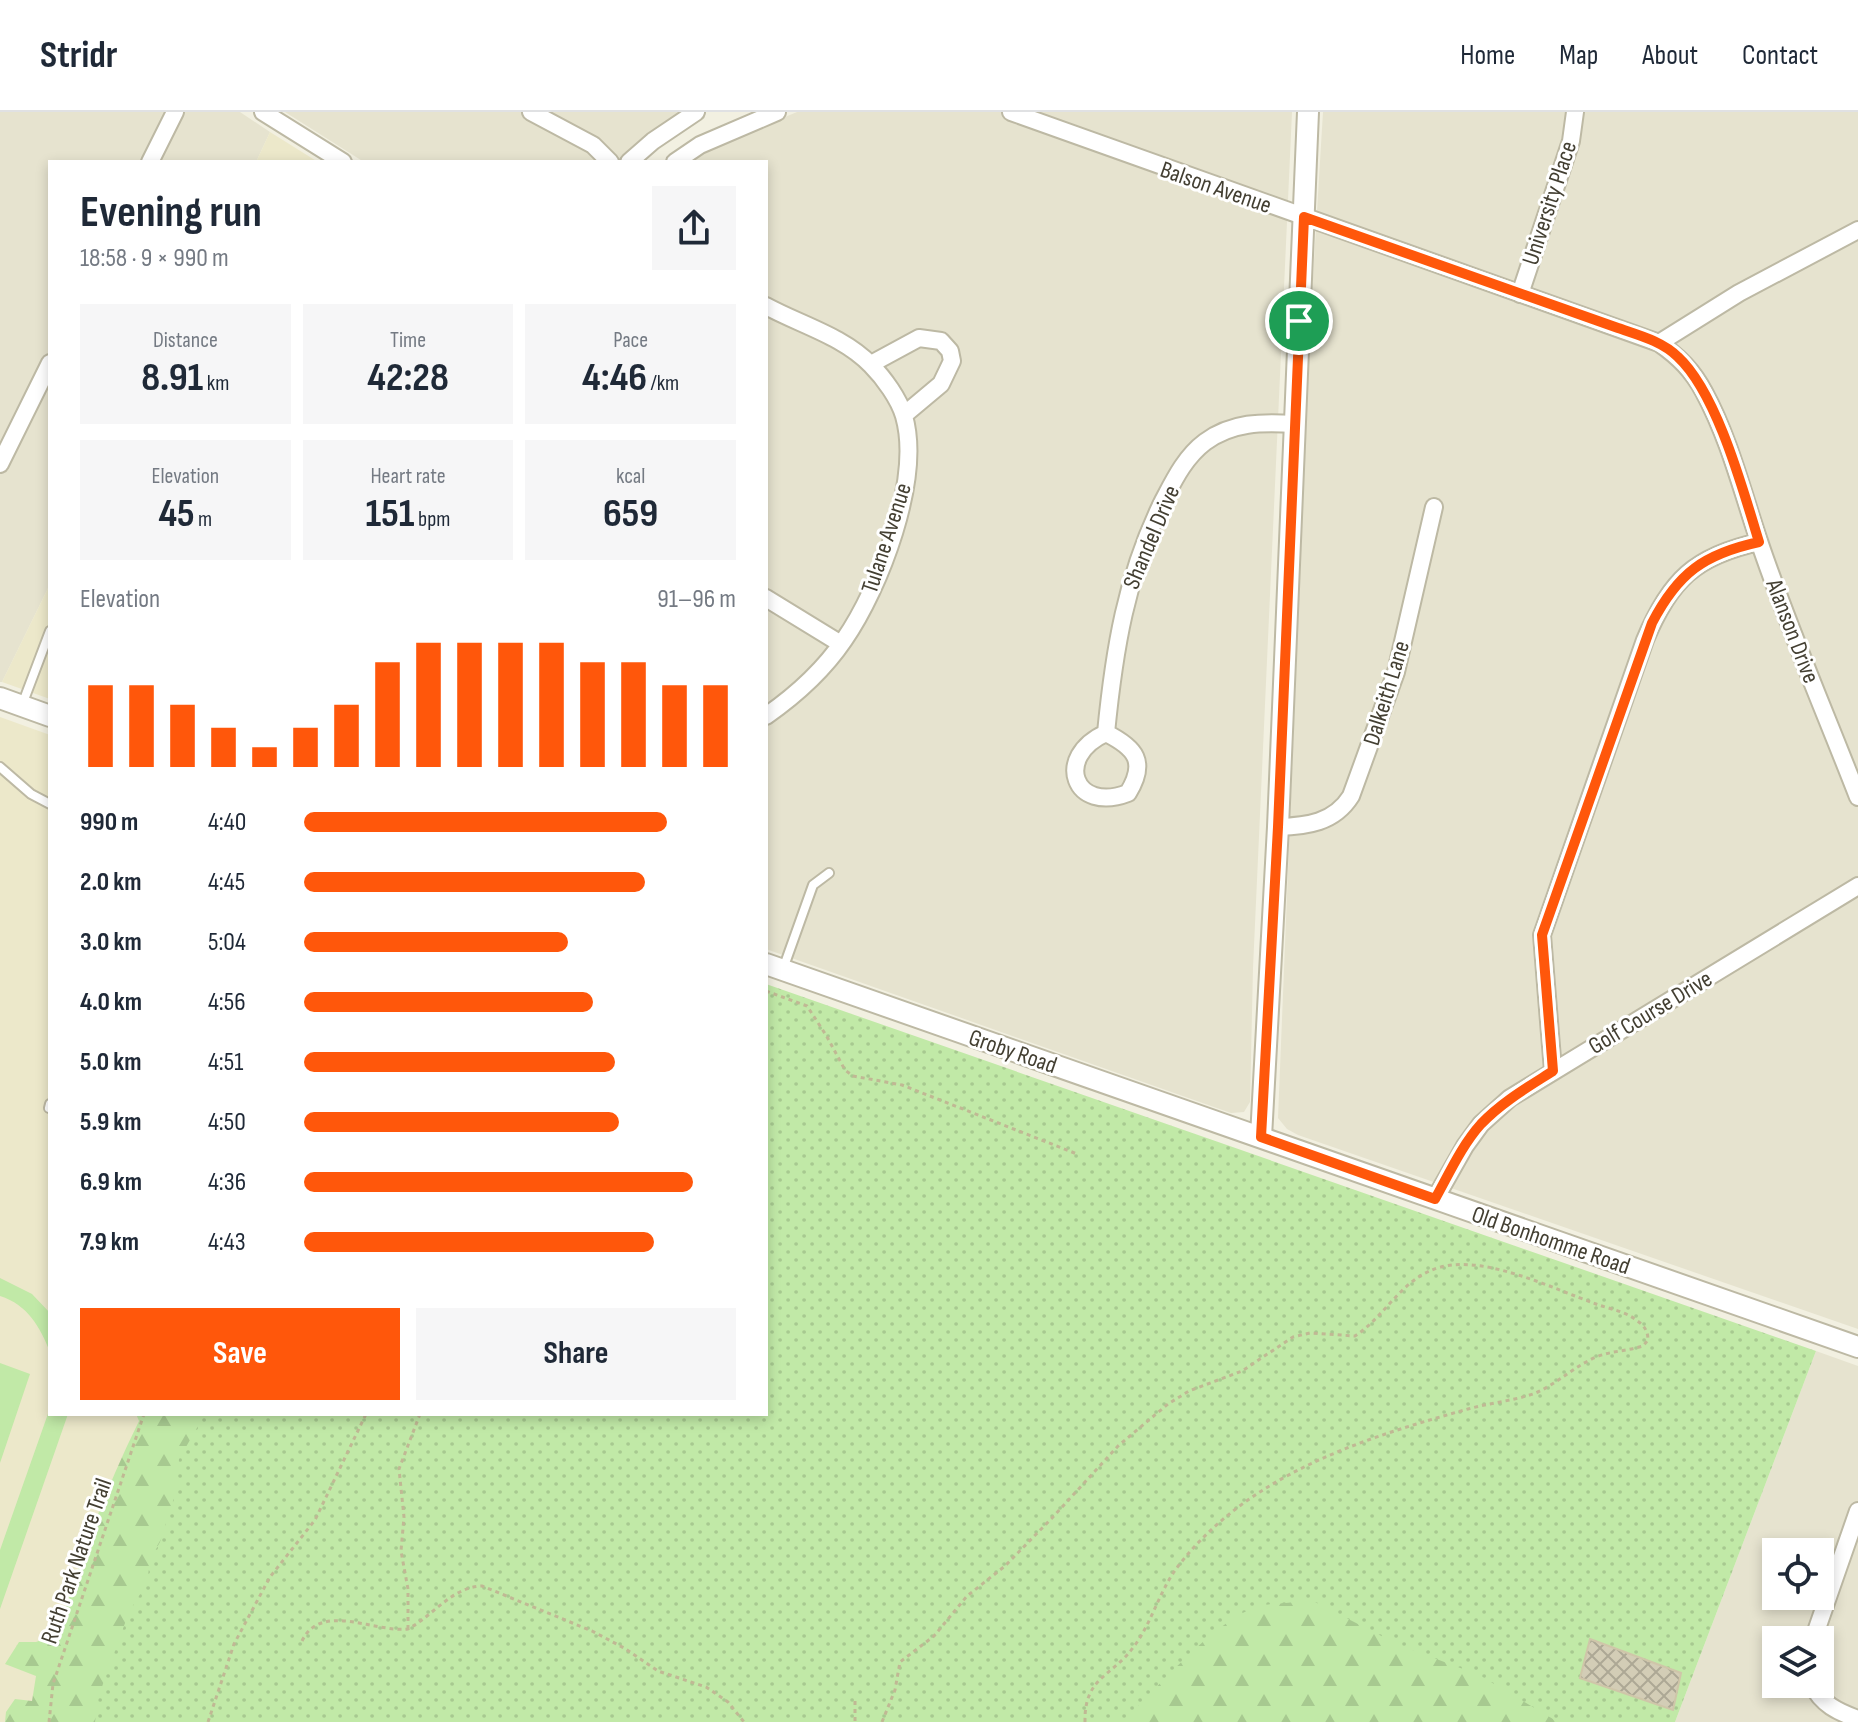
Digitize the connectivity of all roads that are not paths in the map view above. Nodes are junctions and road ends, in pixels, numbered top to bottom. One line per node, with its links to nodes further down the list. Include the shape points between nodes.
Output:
1 (175, 112): 9 (street)
2 (263, 112): 10 (street)
3 (531, 112): 11 (street, via 593,145)
4 (696, 112): 12 (street)
5 (777, 112): 13 (street)
6 (1011, 112): 14 (street, Balson Avenue)
7 (1308, 112): 14 (street)
8 (1575, 112): 16 (street, University Place, via 1571,141)
9 (151, 160)
10 (340, 160)
11 (608, 160)
12 (631, 160)
13 (678, 160)
14 (1304, 217): 16 (street, Balson Avenue); 22 (street)
15 (1858, 230): 18 (street)
16 (1520, 294): 18 (street, Balson Avenue)
17 (768, 307): 19 (street, Tulane Avenue, via 840,341)
18 (1659, 343): 25 (street, Alanson Drive, via 1691,370 1705,394)
19 (871, 364): 21 (street, Tulane Avenue); 21 (street, via 919,338 941,341 950,351 952,361 941,384)
20 (48, 367): 23 (street)
21 (904, 415): 28 (street, Tulane Avenue, via 909,459 901,510 876,581)
22 (1294, 424): 33 (street, Shandel Drive, via 1244,424 1225,431 1206,441 1172,483 1127,590); 37 (street)
23 (0, 464)
24 (1434, 507): 37 (street, Dalkeith Lane, via 1396,672 1351,796 1321,821)
25 (1759, 542): 35 (street, Alanson Drive); 41 (street, via 1694,566 1664,600 1645,640 1542,935)
26 (768, 599): 28 (street)
27 (48, 636): 30 (lane)
28 (841, 644): 31 (street, Tulane Avenue, via 809,682)
29 (0, 698): 30 (street)
30 (22, 706): 32 (street)
31 (768, 714)
32 (48, 715)
33 (1106, 733)
34 (0, 767): 36 (lane)
35 (1858, 797)
36 (48, 803)
37 (1278, 827): 42 (street)
38 (829, 873): 40 (lane, via 813,885)
39 (1858, 886): 41 (street, Golf Course Drive)
40 (774, 967): 42 (street, Groby Road)
41 (1553, 1071): 43 (street, Golf Course Drive, via 1481,1124)
42 (1261, 1137): 43 (street, Old Bonhomme Road)
43 (1435, 1199): 44 (street, Old Bonhomme Road)
44 (1858, 1347)
45 (1858, 1511): 46 (street)
46 (1818, 1626)
47 (1821, 1698): 48 (street)
48 (1858, 1719)

